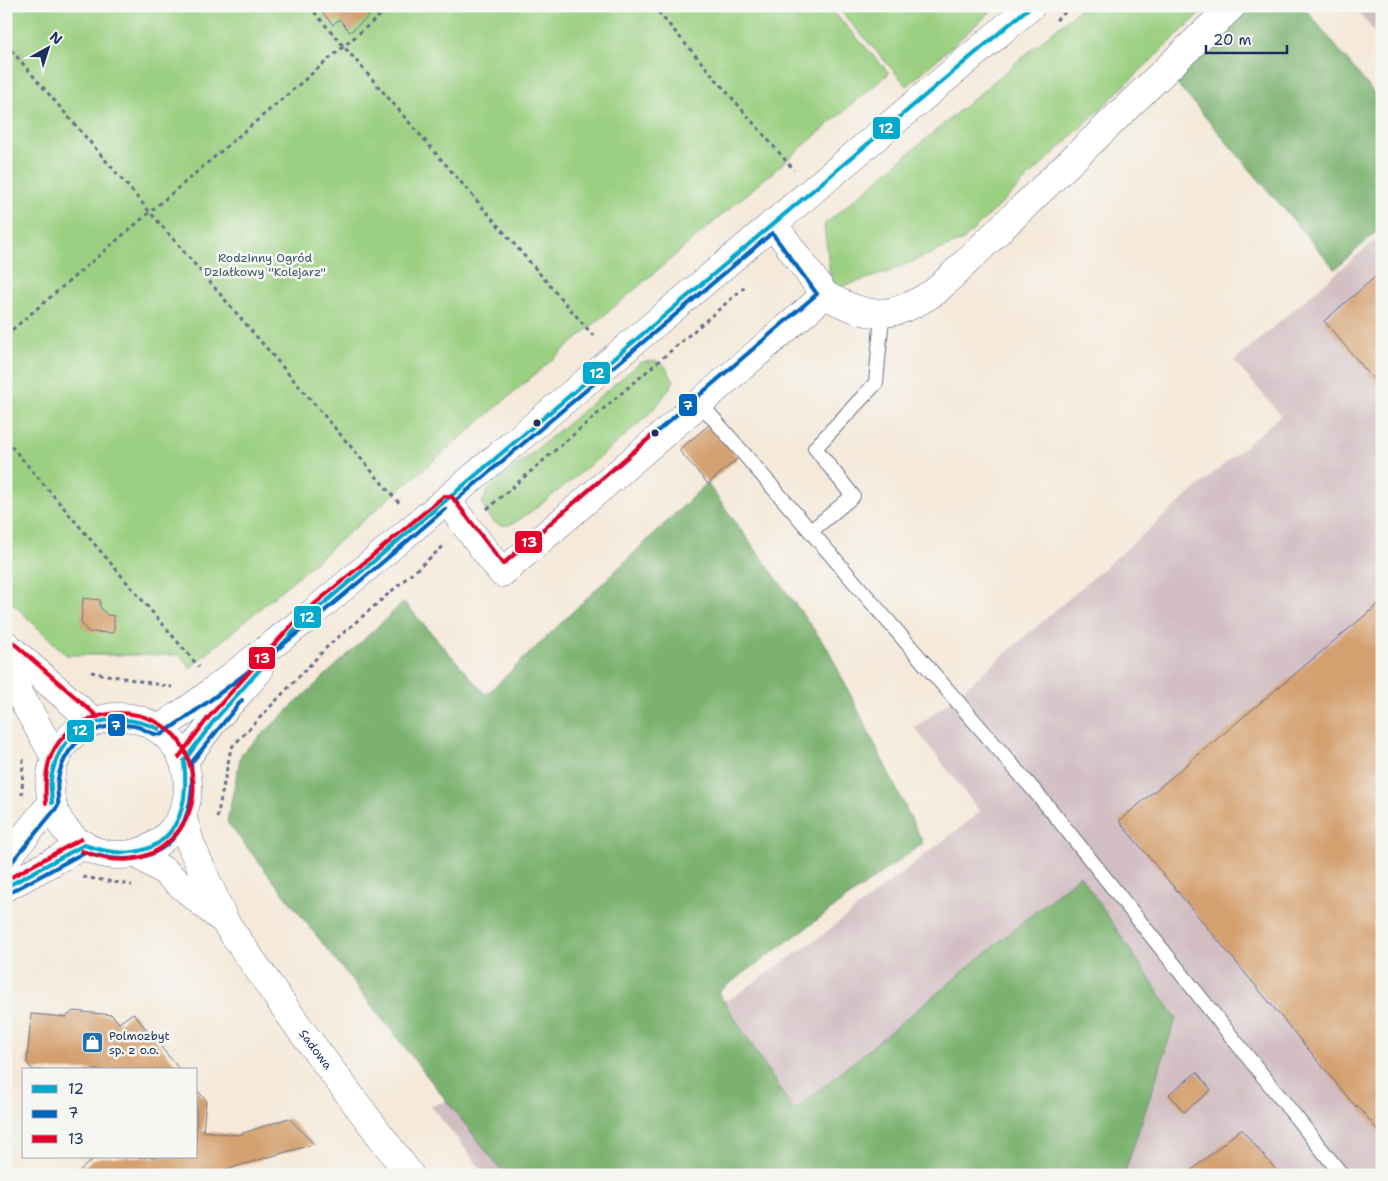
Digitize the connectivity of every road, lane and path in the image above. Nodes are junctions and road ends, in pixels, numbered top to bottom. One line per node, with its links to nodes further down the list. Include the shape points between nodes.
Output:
1 (309, 6): 9 (path)
2 (391, 6): 9 (path)
3 (653, 6): 10 (path)
4 (1031, 6): 12 (main road)
5 (1073, 6): 7 (path)
6 (1232, 6): 15 (main road, via 936,291 911,307)
7 (1050, 25)
8 (6, 44): 11 (path)
9 (344, 48): 11 (path); 16 (path)
10 (786, 160)
11 (149, 211): 17 (path); 20 (path)
12 (773, 224): 14 (main road); 21 (main road)
13 (754, 279): 22 (path)
14 (825, 295): 15 (main road, via 844,305); 18 (main road)
15 (882, 315): 23 (lane, via 876,384 815,448 853,496)
16 (589, 331)
17 (6, 334)
18 (700, 404): 22 (main road, via 502,573); 23 (lane)
19 (6, 440): 27 (path)
20 (393, 496)
21 (447, 501): 22 (main road); 24 (main road)
22 (468, 526): 38 (path, via 327,647 231,748)
23 (811, 531): 47 (lane, via 1050,809)
24 (303, 622): 31 (main road); 34 (main road, via 214,722)
25 (6, 645): 30 (main road)
26 (6, 670): 33 (main road)
27 (202, 671)
28 (91, 672): 29 (path)
29 (181, 689)
30 (94, 722): 31 (main road, via 116,717 138,720); 33 (main road, via 71,737)
31 (159, 729): 34 (main road, via 174,744)
32 (23, 750): 35 (path)
33 (56, 759): 36 (main road, via 51,781)
34 (184, 761): 37 (main road, via 188,779)
35 (22, 797)
36 (52, 803): 39 (main road, via 59,820); 41 (main road)
37 (182, 815): 40 (main road, via 171,832 155,845); 45 (main road, Sadowa)
38 (217, 818)
39 (84, 845): 40 (main road, via 109,854); 44 (main road)
40 (136, 853): 45 (main road, Sadowa, via 164,870)
41 (6, 859)
42 (74, 882): 43 (path, via 83,877)
43 (140, 886)
44 (6, 887)
45 (225, 922): 46 (main road, Sadowa, via 300,1029)
46 (410, 1175)
47 (1342, 1175)

